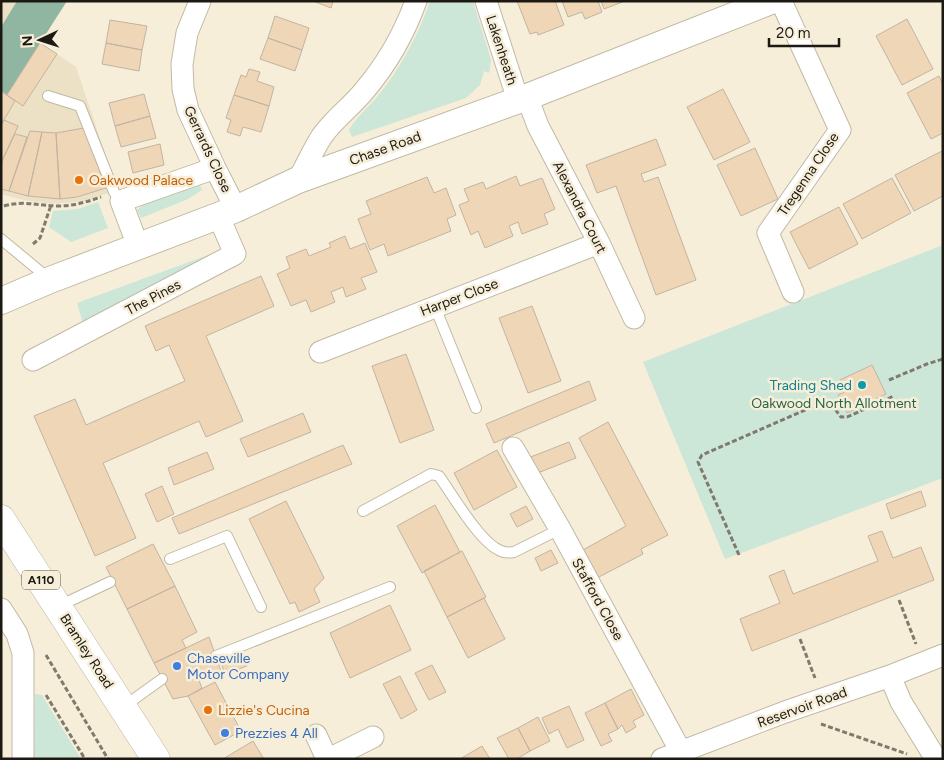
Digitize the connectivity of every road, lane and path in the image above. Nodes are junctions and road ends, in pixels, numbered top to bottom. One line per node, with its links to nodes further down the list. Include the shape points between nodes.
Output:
1 (200, 1): 8 (street, Gerrards Close, via 187,33 182,64 183,89 188,110)
2 (416, 1): 9 (street, via 390,57 364,92 321,138)
3 (486, 1): 7 (street, Lakenheath)
4 (772, 1): 7 (street, Chase Road)
5 (781, 1): 16 (street, Tregenna Close, via 840,130 768,233)
6 (48, 96): 10 (lane, via 80,106 114,192)
7 (522, 98): 9 (street, Chase Road); 13 (street, Alexandra Court)
8 (215, 168): 10 (street); 11 (street, Gerrards Close)
9 (298, 180): 11 (street, Chase Road)
10 (121, 201): 14 (street)
11 (227, 212): 14 (street, Chase Road); 21 (street, The Pines, via 235,254)
12 (1, 239): 15 (lane)
13 (599, 243): 18 (street, Harper Close); 19 (street, Alexandra Court)
14 (138, 246): 15 (street, Chase Road)
15 (50, 280): 17 (street, Chase Road)
16 (793, 292)
17 (1, 301)
18 (435, 307): 20 (street, Harper Close); 25 (lane)
19 (634, 318)
20 (320, 352)
21 (33, 360)
22 (943, 360): 23 (path)
23 (889, 380)
24 (894, 396): 30 (path, via 847,417 841,417 834,408 819,404 702,454 698,462)
25 (476, 408)
26 (513, 448): 29 (street, Stafford Close)
27 (363, 512): 29 (lane, via 431,474 439,476 482,536 496,550 514,552)
28 (1, 519): 35 (main road, Bramley Road / A110)
29 (560, 530): 51 (street, Stafford Close)
30 (738, 555)
31 (170, 559): 36 (lane, via 227,536)
32 (110, 582): 35 (lane)
33 (390, 587): 41 (lane)
34 (899, 600): 42 (path)
35 (59, 606): 47 (main road, Bramley Road / A110)
36 (261, 607)
37 (1, 609): 53 (street, via 17,634 23,653)
38 (800, 640): 46 (path)
39 (44, 651): 55 (path)
40 (943, 655): 42 (street, Reservoir Road)
41 (216, 656)
42 (923, 662): 43 (street, Reservoir Road)
43 (890, 676): 46 (street, Reservoir Road); 58 (street, via 901,702)
44 (162, 679): 47 (lane)
45 (44, 690): 54 (path)
46 (824, 699): 48 (street, Reservoir Road)
47 (123, 706): 56 (main road, Bramley Road / A110)
48 (785, 712): 51 (street, Reservoir Road); 52 (path)
49 (316, 735): 57 (street)
50 (372, 737): 57 (street)
51 (672, 755)
52 (913, 756)
53 (23, 759)
54 (85, 759)
55 (108, 759)
56 (156, 759)
57 (328, 759)
58 (936, 759)

